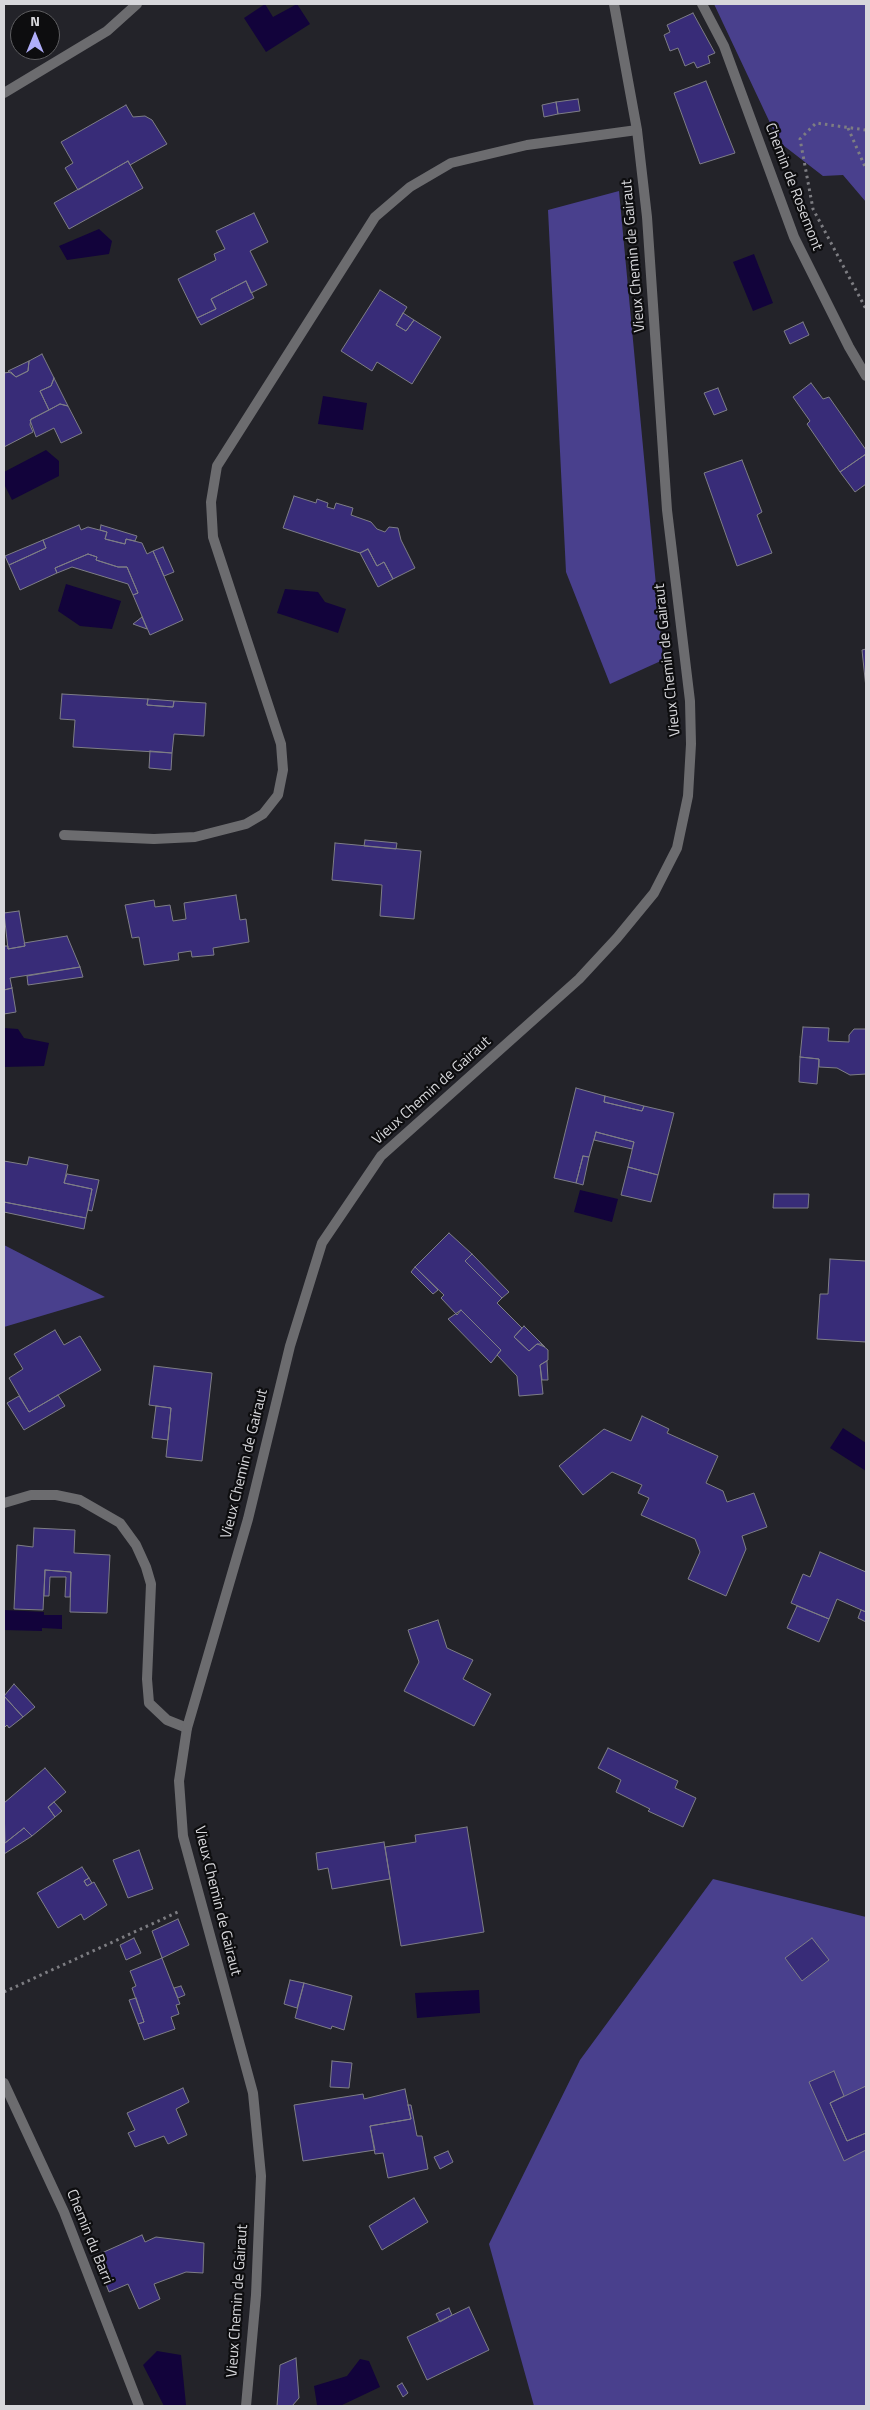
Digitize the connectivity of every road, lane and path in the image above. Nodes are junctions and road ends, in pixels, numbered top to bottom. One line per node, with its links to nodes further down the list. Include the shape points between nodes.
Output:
1 (136, 4): 4 (street, via 107,31)
2 (614, 4): 6 (street, Vieux Chemin de Gairaut)
3 (702, 4): 10 (street, Chemin de Rosemont, via 724,46 794,237)
4 (4, 93)
5 (848, 127): 7 (path); 8 (path); 9 (path, via 816,123 800,139 812,208)
6 (637, 130): 11 (street, via 527,145 451,163 410,187 375,217 216,466 211,502 213,537 281,744 284,770 278,795 263,814 246,824 195,837 154,839); 13 (street, Vieux Chemin de Gairaut, via 649,245 667,510 690,701 688,796 677,848 654,893 617,938 579,979 381,1156 322,1243 290,1346 248,1519)
7 (866, 130)
8 (866, 169)
9 (866, 309)
10 (866, 376)
11 (64, 835)
12 (4, 1503): 13 (street, via 31,1495 56,1495 80,1500 120,1523 136,1545 151,1584 149,1703 167,1720)
13 (187, 1728): 14 (street, Vieux Chemin de Gairaut, via 180,1781 183,1836)
14 (200, 1903): 15 (path); 18 (street, Vieux Chemin de Gairaut, via 253,2093 261,2176 256,2295)
15 (4, 1992)
16 (4, 2083): 17 (street, Chemin du Barri, via 64,2212)
17 (139, 2406)
18 (246, 2406)

